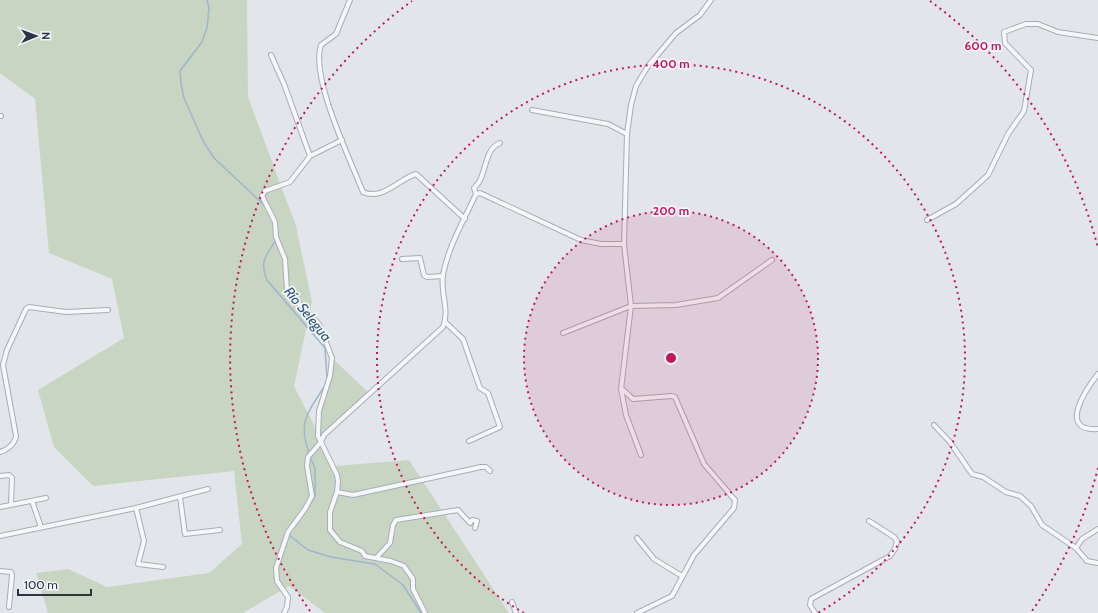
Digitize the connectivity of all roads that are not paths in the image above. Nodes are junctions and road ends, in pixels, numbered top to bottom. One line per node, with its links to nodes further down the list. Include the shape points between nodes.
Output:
1 (350, 0): 7 (street, via 338,32 320,47 322,82)
2 (711, 0): 6 (street, via 700,15 676,34 648,66 636,86)
3 (1098, 38): 12 (street, via 1058,32 1038,24 1026,24 1004,32 1005,43 1031,70 1024,111 1008,134 988,175 956,204)
4 (271, 55): 9 (street)
5 (532, 110): 6 (street, via 608,124)
6 (627, 134): 13 (street)
7 (342, 140): 9 (street); 11 (street, via 362,192 375,194 394,187 416,174)
8 (500, 143): 10 (street, via 494,147 483,168 480,181 474,188)
9 (310, 156): 26 (street, via 290,182 266,191 262,196 273,218 277,239 285,259 287,291 319,324 332,358 330,376 319,411 318,436)
10 (476, 194): 11 (street); 13 (street, via 480,193 581,240 601,244)
11 (464, 219): 16 (street)
12 (927, 220)
13 (624, 244): 17 (street)
14 (402, 259): 16 (street, via 420,258 424,275)
15 (772, 260): 17 (street, via 718,298 676,305)
16 (443, 276): 19 (street)
17 (631, 306): 20 (street); 22 (street)
18 (108, 310): 27 (street, via 81,312 29,307 26,309 3,364 16,436 14,442 5,451)
19 (445, 322): 25 (street, via 463,339 480,388 488,393 500,425 499,429); 26 (street, via 443,327 324,435)
20 (563, 333)
21 (1098, 374): 24 (street, via 1079,405 1076,416 1082,428)
22 (621, 388): 28 (street, via 626,415); 51 (street, via 633,399 675,397 704,464 735,500 734,508 694,555)
23 (934, 425): 46 (street, via 950,442 972,474 983,477 1006,492 1020,496 1031,506 1042,525)
24 (1098, 429)
25 (469, 441)
26 (321, 442): 32 (street, via 337,475); 54 (street, via 310,455 307,466 312,496 288,532 276,568 277,581 288,597)
27 (0, 452)
28 (641, 455)
29 (490, 471): 32 (street, via 486,467 481,467 353,495)
30 (0, 476): 36 (street, via 9,475 12,478)
31 (208, 489): 33 (street)
32 (337, 492): 47 (street, via 330,512 330,530 340,542 362,551 365,556)
33 (180, 497): 38 (street); 43 (street, via 185,534)
34 (46, 498): 35 (street)
35 (32, 501): 36 (street); 40 (street)
36 (11, 504): 37 (street)
37 (0, 507)
38 (136, 508): 40 (street); 49 (street, via 144,541 138,564)
39 (869, 521): 58 (street, via 894,537 897,541 895,549 890,556 811,599 810,605)
40 (41, 527): 44 (street)
41 (475, 528): 47 (street, via 477,521 472,520 470,523 458,510 396,520 390,543)
42 (1098, 529): 46 (street, via 1082,539)
43 (220, 530)
44 (0, 536)
45 (636, 538): 51 (street, via 654,559)
46 (1076, 548): 48 (street, via 1087,561)
47 (377, 557): 55 (street, via 397,563 409,571 413,579 413,589)
48 (1098, 563)
49 (163, 567)
50 (0, 571): 53 (street, via 12,572)
51 (682, 576): 57 (street, via 672,596)
52 (512, 602): 56 (street)
53 (9, 607)
54 (284, 613)
55 (425, 613)
56 (516, 613)
57 (637, 613)
58 (815, 613)

